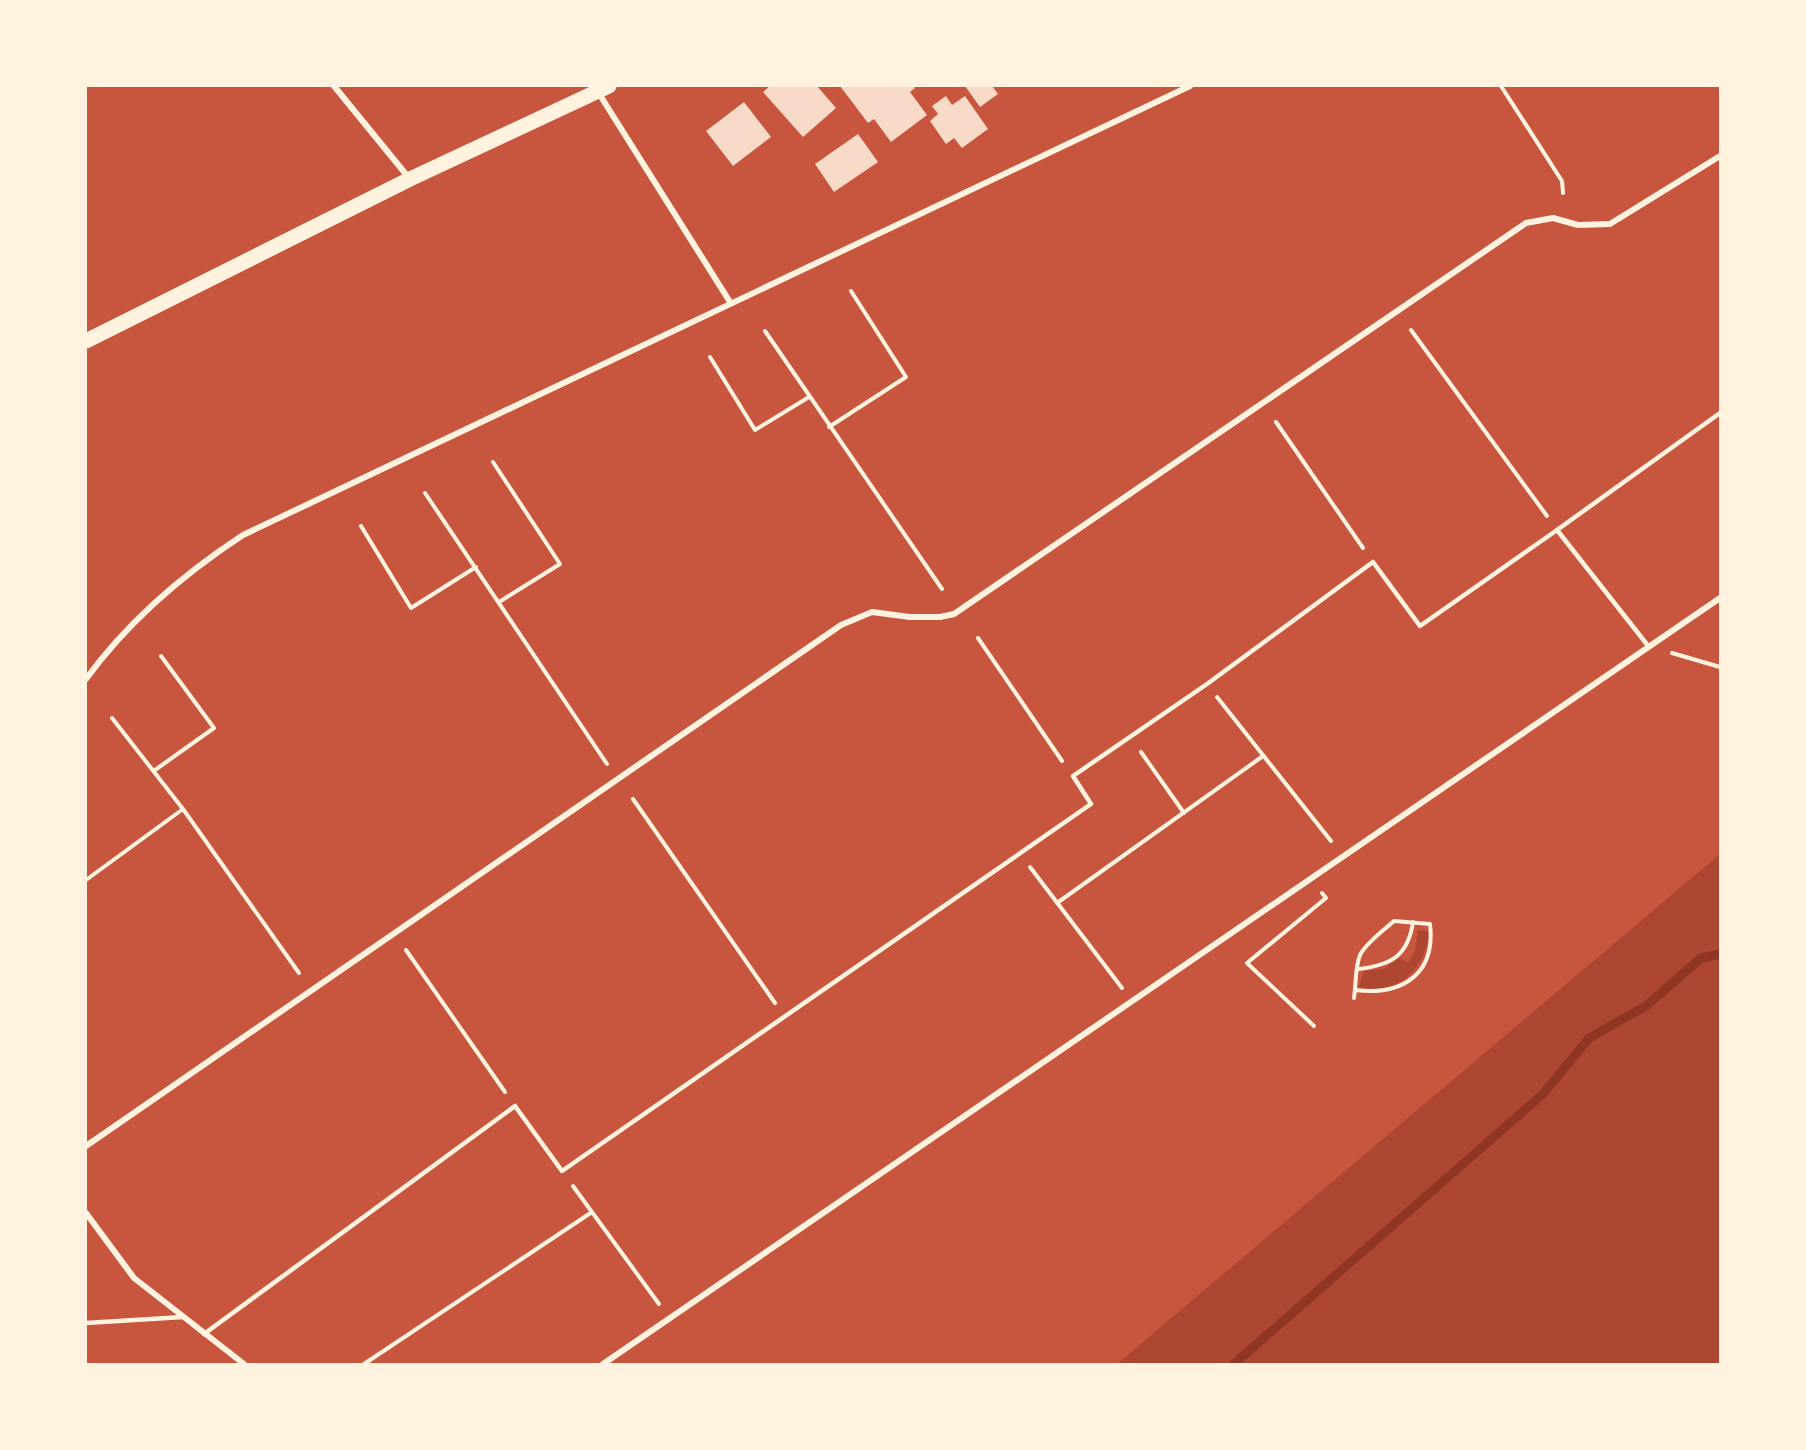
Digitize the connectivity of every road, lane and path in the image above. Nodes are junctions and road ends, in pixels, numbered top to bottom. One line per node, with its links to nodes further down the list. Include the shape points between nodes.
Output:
1 (334, 86): 6 (street)
2 (1190, 86): 9 (street)
3 (1501, 86): 7 (path, via 1562,181)
4 (603, 88): 6 (main road); 9 (street)
5 (1720, 156): 57 (street, via 1610,224 1578,225 1553,218 1526,223 954,614 910,617 872,612 841,625)
6 (410, 178): 12 (main road)
7 (1563, 192)
8 (850, 291): 17 (path, via 906,377)
9 (730, 302): 31 (street, via 243,535 174,582 125,630)
10 (1411, 330): 21 (path)
11 (765, 331): 14 (path)
12 (86, 341)
13 (710, 357): 14 (path, via 755,430)
14 (809, 397): 17 (path)
15 (1720, 413): 21 (lane)
16 (1276, 422): 22 (path)
17 (829, 427): 24 (path)
18 (493, 462): 26 (path, via 560,564)
19 (425, 493): 23 (path)
20 (361, 526): 23 (path, via 411,608)
21 (1557, 530): 22 (lane, via 1420,626); 28 (lane)
22 (1373, 562): 32 (lane)
23 (476, 567): 26 (path)
24 (942, 589)
25 (1720, 598): 28 (street)
26 (499, 603): 36 (path)
27 (978, 638): 38 (path)
28 (1649, 647): 30 (path); 44 (street)
29 (161, 656): 37 (path, via 214,728)
30 (1720, 667)
31 (86, 679)
32 (1207, 684): 34 (lane); 35 (path)
33 (112, 718): 37 (path)
34 (1130, 736): 38 (lane); 41 (path)
35 (1263, 756): 41 (path); 42 (path)
36 (608, 764)
37 (155, 770): 40 (path)
38 (1073, 776): 43 (lane, via 1091,804)
39 (633, 799): 54 (path)
40 (183, 809): 45 (path); 50 (path)
41 (1184, 813): 46 (path)
42 (1333, 844)
43 (1019, 854): 46 (path); 54 (lane)
44 (1311, 879): 55 (path, via 1326,898 1247,963); 67 (street)
45 (86, 880)
46 (1057, 903): 51 (path)
47 (1413, 922): 49 (path, via 1411,936 1399,956 1388,964); 49 (path, via 1394,921 1360,955); 52 (path, via 1430,924 1428,954 1419,972 1383,992)
48 (406, 950): 56 (path)
49 (1359, 969): 52 (path)
50 (298, 973)
51 (1122, 988)
52 (1355, 990): 53 (path)
53 (1354, 998)
54 (785, 1018): 58 (lane)
55 (1314, 1026)
56 (515, 1106): 58 (lane); 64 (lane)
57 (86, 1146)
58 (562, 1171): 59 (path)
59 (592, 1212): 61 (path); 66 (path)
60 (86, 1214): 62 (street, via 134,1278)
61 (661, 1307)
62 (183, 1317): 63 (lane); 64 (street)
63 (86, 1323)
64 (204, 1334): 65 (street)
65 (244, 1365)
66 (364, 1365)
67 (603, 1365)

